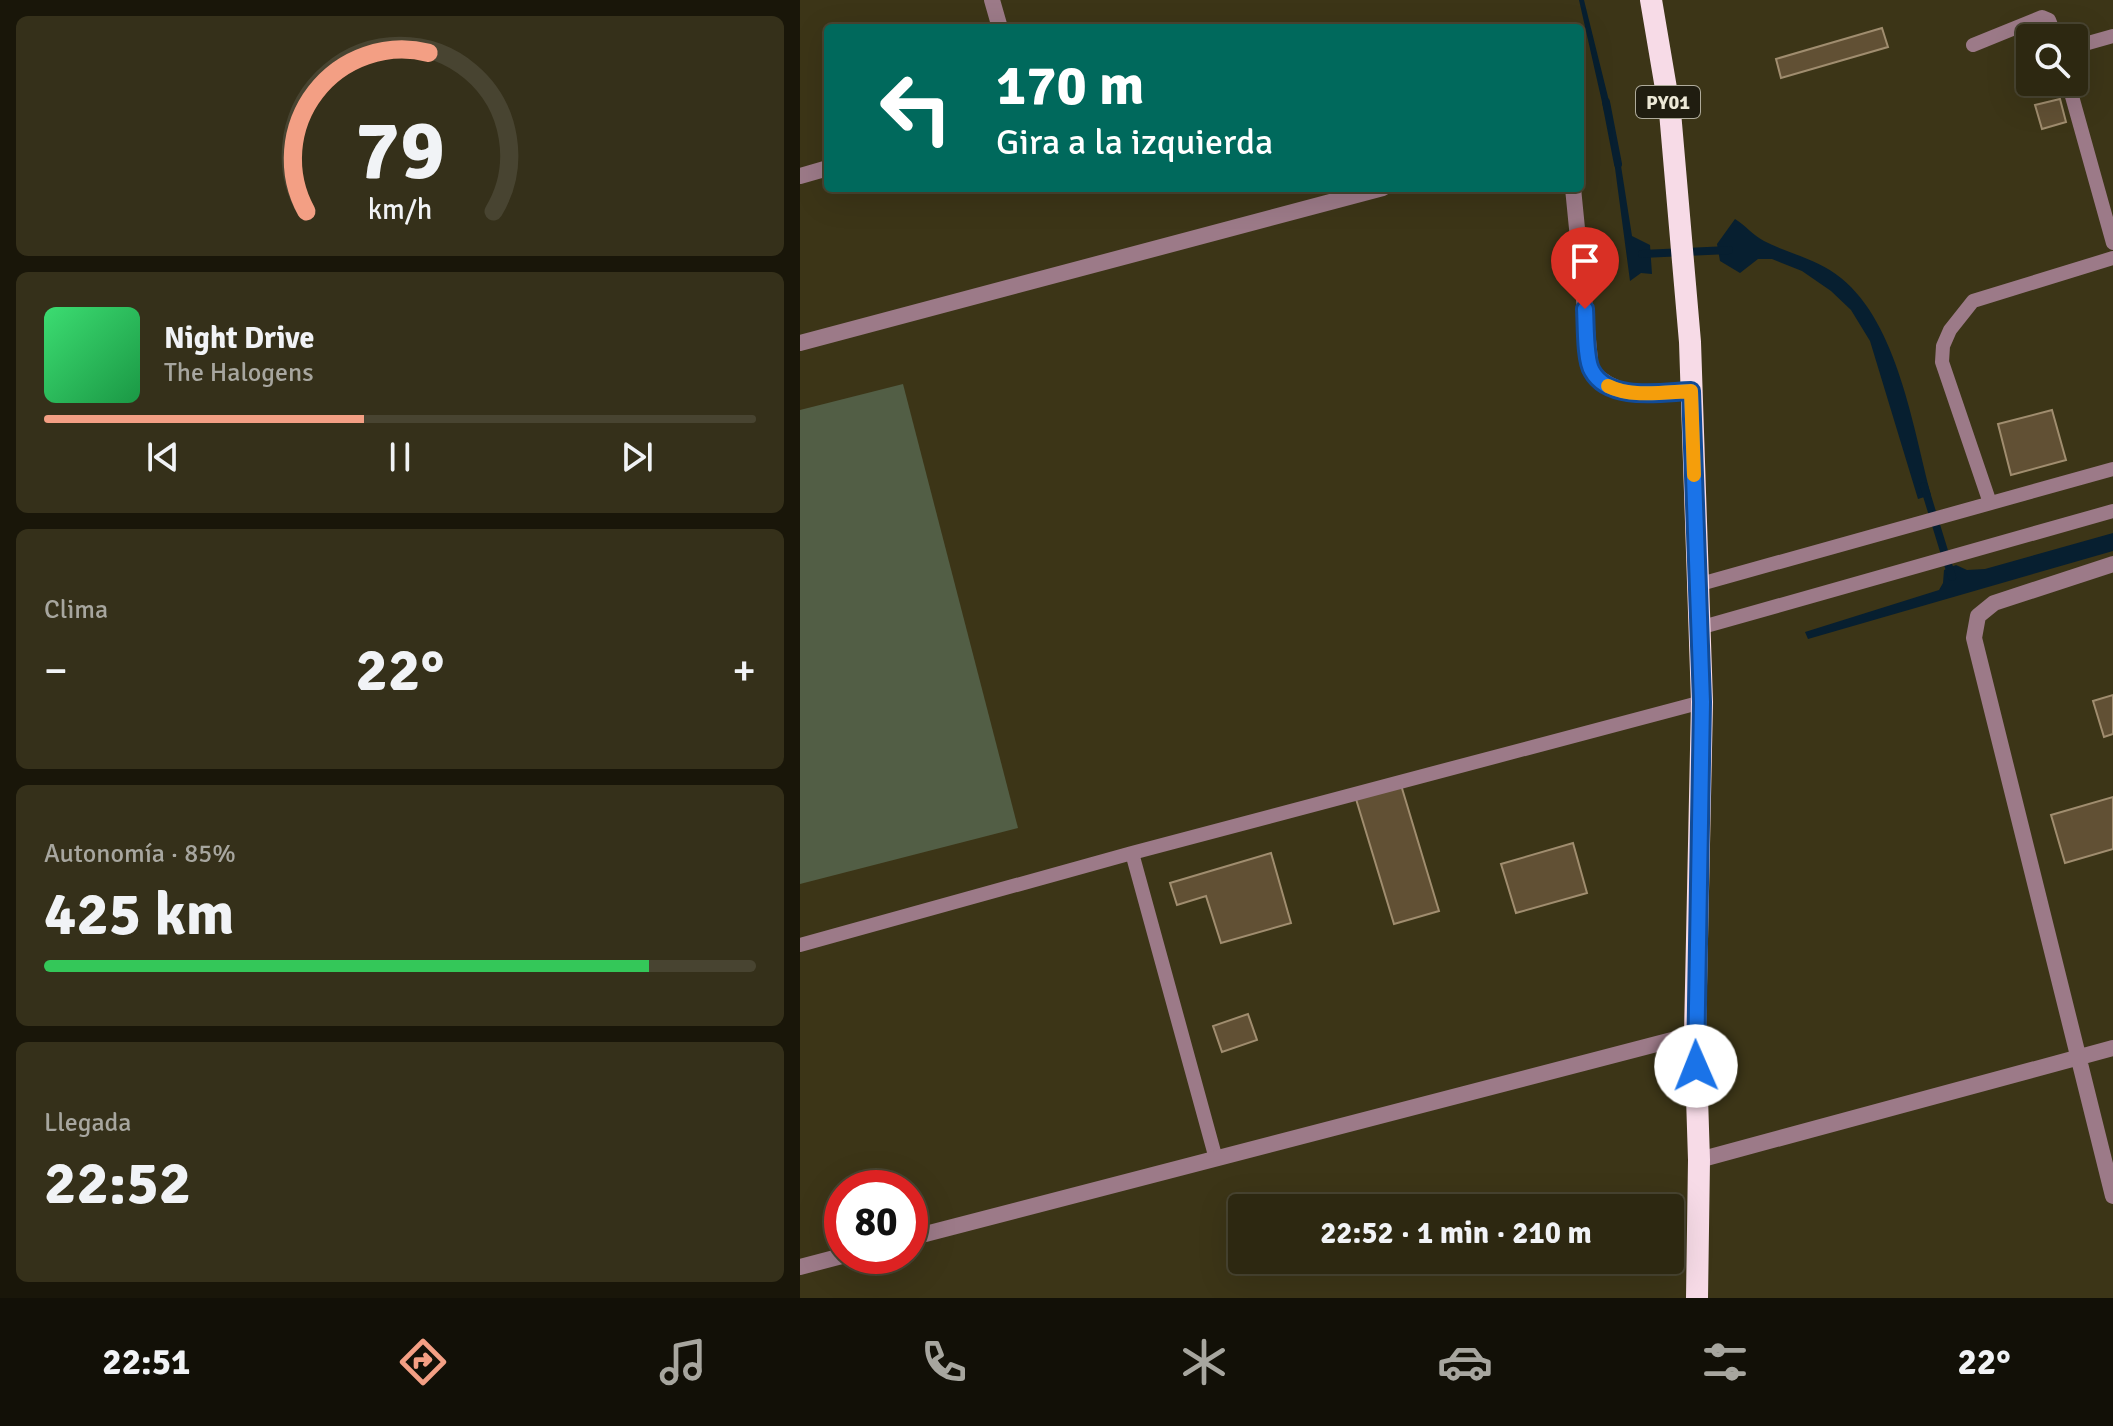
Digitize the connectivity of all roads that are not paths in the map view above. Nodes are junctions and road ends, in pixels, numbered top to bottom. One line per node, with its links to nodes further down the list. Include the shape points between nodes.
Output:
1 (992, 0): 3 (street)
2 (1651, 0): 18 (highway, PY01, via 1670,112)
3 (999, 24)
4 (2025, 24): 5 (lane, via 2042,17)
5 (2051, 24)
6 (2016, 28): 9 (lane)
7 (2113, 36): 8 (lane)
8 (2088, 43)
9 (1973, 45)
10 (2072, 96): 15 (lane)
11 (824, 169): 12 (street)
12 (800, 176)
13 (1368, 192): 17 (street)
14 (1573, 192): 18 (street, via 1591,370 1616,390)
15 (2113, 243)
16 (2113, 258): 20 (lane, via 1973,301 1950,330 1942,362)
17 (800, 343)
18 (1691, 391): 23 (highway, PY01)
19 (2113, 469): 20 (lane)
20 (1990, 503): 23 (lane)
21 (2113, 511): 24 (lane)
22 (2113, 564): 30 (street, via 1994,603 1978,616 1974,638)
23 (1697, 585): 24 (highway, PY01)
24 (1699, 628): 25 (highway, PY01)
25 (1702, 702): 26 (lane); 28 (highway, PY01)
26 (1132, 853): 27 (lane); 31 (lane)
27 (800, 945)
28 (1695, 1034): 31 (street); 32 (highway, PY01)
29 (2113, 1048): 30 (street)
30 (2078, 1057): 32 (street); 33 (street)
31 (1216, 1159): 34 (street)
32 (1699, 1160): 37 (highway, PY01)
33 (2113, 1196)
34 (928, 1233)
35 (824, 1261): 36 (street)
36 (800, 1267)
37 (1697, 1298)

